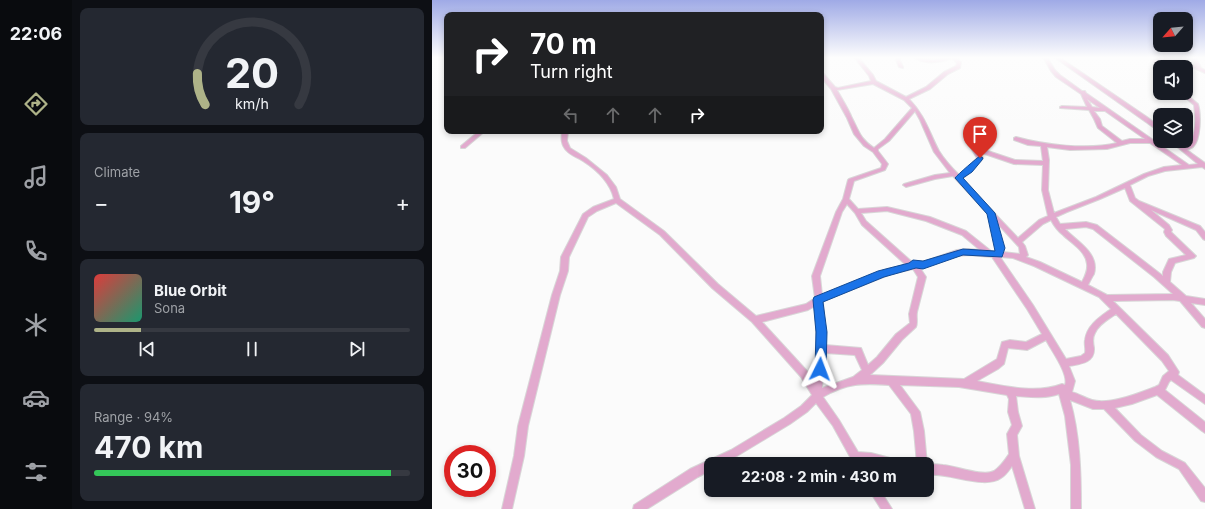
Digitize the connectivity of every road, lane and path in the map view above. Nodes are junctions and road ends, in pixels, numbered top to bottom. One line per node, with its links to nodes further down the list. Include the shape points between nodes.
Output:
1 (827, 81): 6 (street)
2 (937, 81): 8 (street)
3 (1066, 81): 7 (street)
4 (1091, 81): 14 (street)
5 (874, 82): 6 (street); 8 (street)
6 (833, 88): 23 (street, via 856,133)
7 (1083, 92): 12 (street); 13 (street)
8 (906, 99): 11 (street)
9 (1190, 100): 22 (street, via 1196,105 1197,113 1194,141 1192,145)
10 (1062, 107): 12 (street)
11 (915, 108): 23 (street, via 890,137 876,148); 27 (street, via 923,120 934,148)
12 (1091, 110): 13 (street); 19 (street, via 1102,129)
13 (1108, 110): 18 (street)
14 (1153, 124)
15 (478, 134): 21 (street)
16 (565, 134): 32 (street, via 567,148 600,171 615,190)
17 (1016, 139): 20 (street)
18 (1150, 141): 19 (street); 26 (street)
19 (1121, 143): 20 (street, via 1107,147 1076,148)
20 (1043, 144): 24 (street, via 1046,153)
21 (463, 147)
22 (1183, 149): 25 (street)
23 (876, 151): 30 (street, via 884,167 853,179)
24 (1045, 163): 27 (street, via 1014,162 972,145 980,158 970,170); 35 (street, via 1046,193)
25 (1204, 166): 26 (street)
26 (1188, 167): 29 (street, via 1156,171)
27 (957, 176): 28 (street, via 935,177); 34 (street)
28 (906, 185)
29 (1126, 186): 31 (street); 35 (street)
30 (846, 199): 33 (street); 46 (street, via 816,276)
31 (1132, 199): 37 (street, via 1195,226); 42 (street, via 1167,227 1168,234 1192,256 1172,261)
32 (617, 200): 49 (street, via 662,233 715,286); 75 (street, via 585,216 565,257 564,270 523,426 519,456)
33 (857, 211): 39 (street, via 887,209 928,219 964,233); 41 (street, via 864,222)
34 (991, 213): 38 (street); 39 (street, via 1000,248)
35 (1052, 217): 36 (street); 38 (street, via 1034,227)
36 (1058, 226): 42 (street, via 1095,227); 43 (street, via 1084,249 1089,257 1090,277)
37 (1205, 237)
38 (1018, 242): 40 (street, via 1024,255)
39 (994, 254): 40 (street); 41 (street, via 963,252 923,265); 51 (street, via 1030,307)
40 (1019, 257): 43 (street)
41 (913, 265): 46 (street, via 881,274); 54 (street, via 922,277 913,314 913,325)
42 (1166, 283): 45 (street)
43 (1084, 285): 44 (street)
44 (1105, 298): 45 (street); 48 (street)
45 (1183, 299): 47 (street); 50 (street)
46 (818, 300): 49 (street, via 808,307); 52 (street)
47 (1205, 302)
48 (1117, 309): 53 (street, via 1092,330 1088,342 1089,355 1083,360); 55 (street, via 1170,365 1175,372)
49 (755, 320): 63 (street, via 804,374)
50 (1205, 325)
51 (1046, 336): 53 (street); 58 (street, via 1027,346 1005,345 1001,361)
52 (821, 349): 54 (street, via 858,351); 63 (street)
53 (1064, 363): 61 (street, via 1071,381)
54 (867, 372): 56 (street)
55 (1171, 375): 60 (street); 62 (street)
56 (856, 380): 57 (street); 63 (street, via 829,388)
57 (892, 380): 58 (street); 70 (street, via 915,412)
58 (965, 384): 59 (street)
59 (1010, 390): 61 (street, via 1031,393); 67 (street, via 1016,424 1012,434)
60 (1158, 390): 65 (street); 66 (street)
61 (1065, 391): 65 (street, via 1093,405); 79 (street, via 1076,465)
62 (1201, 393): 64 (street)
63 (817, 396): 68 (street, via 787,421); 69 (street)
64 (1205, 400)
65 (1106, 406): 74 (street, via 1138,438 1182,466)
66 (1205, 428)
67 (1014, 456): 72 (street, via 993,477); 78 (street)
68 (726, 457)
69 (855, 457)
70 (921, 457)
71 (704, 468): 76 (street)
72 (934, 469)
73 (879, 497): 77 (street)
74 (1205, 497)
75 (506, 509)
76 (638, 509)
77 (887, 509)
78 (1030, 509)
79 (1076, 509)

